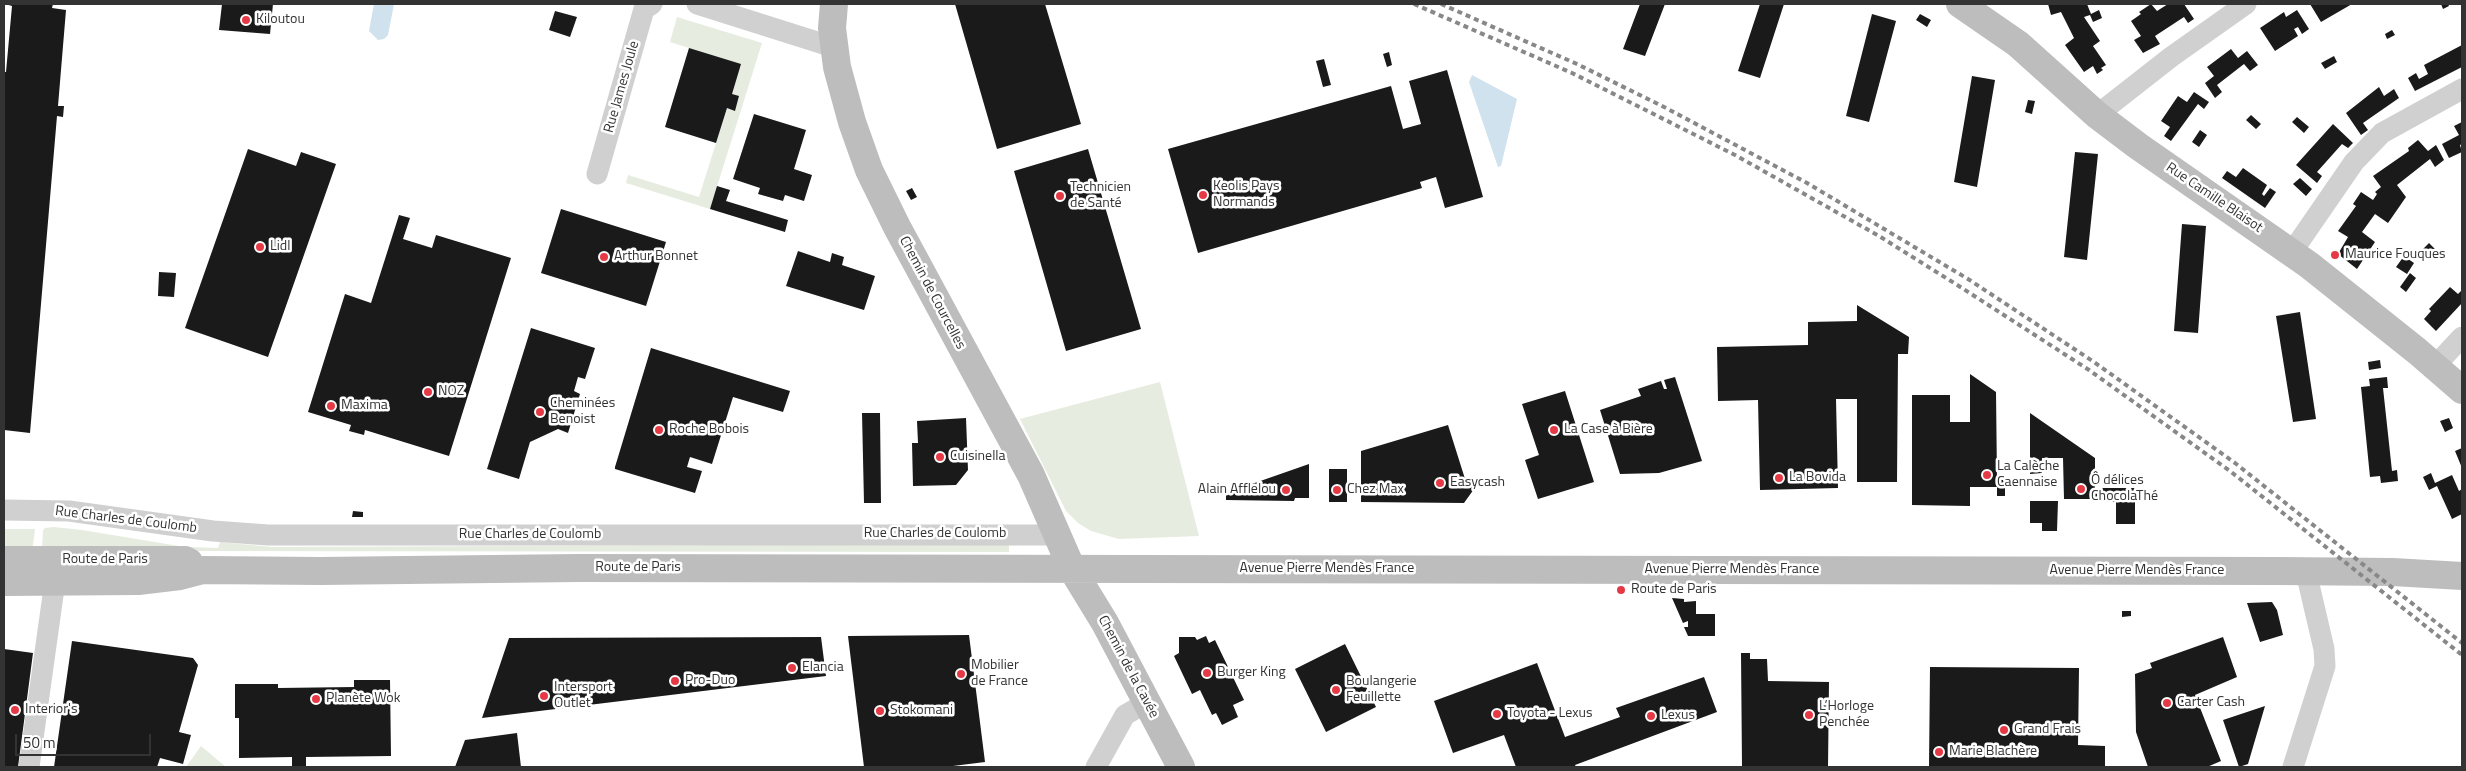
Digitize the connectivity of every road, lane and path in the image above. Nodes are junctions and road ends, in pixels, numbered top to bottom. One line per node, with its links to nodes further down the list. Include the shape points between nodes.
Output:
1 (652, 4): 9 (street, Rue James Joule, via 644,9)
2 (697, 4): 6 (street)
3 (834, 4): 6 (main road, Chemin de Courcelles)
4 (2246, 4): 8 (street)
5 (1970, 7): 8 (main road, Rue Camille Blaisot, via 2018,44)
6 (833, 47): 15 (main road, Chemin de Courcelles, via 845,99 869,170 1031,474)
7 (2462, 89): 10 (street, via 2382,133 2354,162)
8 (2097, 115): 10 (main road, Rue Camille Blaisot)
9 (597, 174)
10 (2292, 252): 12 (main road, Rue Camille Blaisot)
11 (2462, 337): 12 (street)
12 (2435, 366): 13 (main road, Rue Camille Blaisot)
13 (2462, 390)
14 (4, 510): 15 (street, Rue Charles de Coulomb, via 69,511 212,531 268,535)
15 (1057, 536): 19 (main road, Chemin de Courcelles)
16 (2462, 558): 22 (main road, Avenue Pierre Mendès France, via 2428,562)
17 (4, 560): 18 (main road, Route de Paris)
18 (81, 560): 20 (main road, Route de Paris, via 185,560); 24 (street, via 62,571)
19 (1072, 569): 20 (main road, Route de Paris); 21 (main road, Avenue Pierre Mendès France); 26 (main road, Chemin de la Cavée, via 1105,623)
20 (203, 570): 24 (main road, Route de Paris, via 138,582)
21 (2319, 572): 22 (main road, Avenue Pierre Mendès France); 30 (street, via 2325,666)
22 (2392, 572): 23 (main road, Avenue Pierre Mendès France)
23 (2462, 576)
24 (55, 581): 25 (main road, Route de Paris); 27 (street)
25 (4, 582)
26 (1146, 703): 28 (street, via 1125,716); 29 (main road, Chemin de la Cavée)
27 (29, 767)
28 (1096, 767)
29 (1181, 767)
30 (2293, 767)

